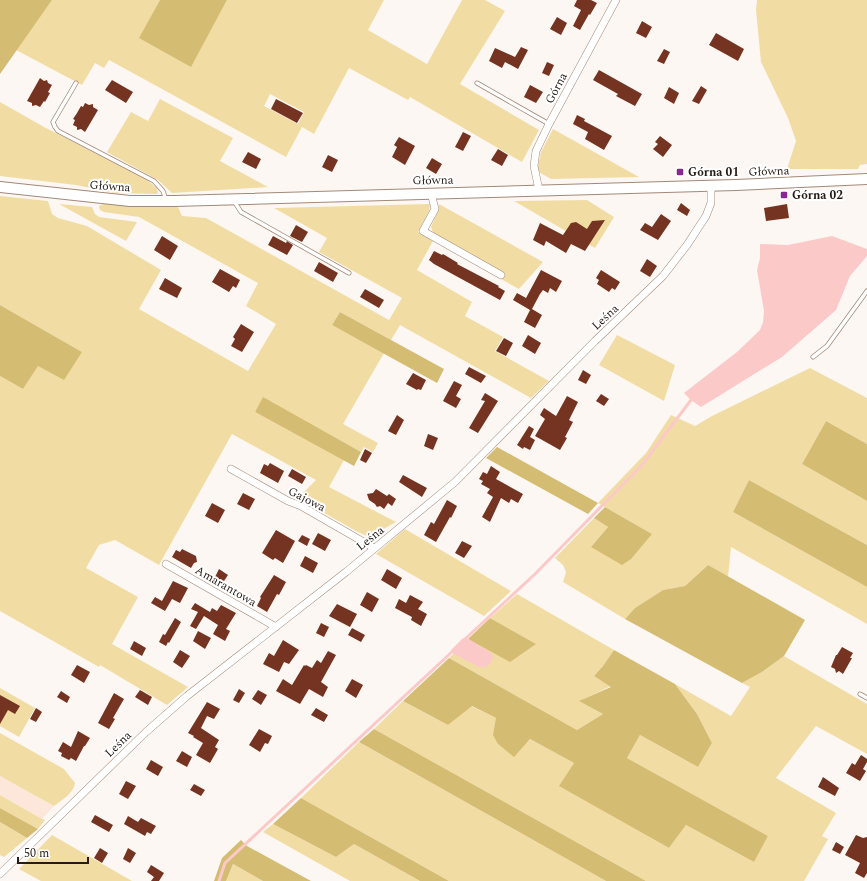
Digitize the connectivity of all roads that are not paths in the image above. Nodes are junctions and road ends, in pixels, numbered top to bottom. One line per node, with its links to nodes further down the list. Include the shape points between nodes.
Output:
1 (616, 0): 4 (street, Górna)
2 (76, 83): 11 (lane, via 53,122 58,131 154,181 163,191)
3 (477, 83): 4 (lane)
4 (549, 124): 8 (street, Górna, via 536,151 534,166)
5 (867, 179): 6 (main road, Główna)
6 (711, 186): 8 (main road, Główna); 17 (street, Leśna, via 711,203 706,216 658,281 455,482)
7 (0, 187): 11 (main road, Główna, via 130,201)
8 (539, 190): 9 (main road, Główna)
9 (431, 193): 10 (main road, Główna); 13 (street, via 435,208 423,231)
10 (232, 199): 11 (main road, Główna); 12 (lane, via 241,212)
11 (166, 200)
12 (349, 273)
13 (501, 275)
14 (867, 291): 15 (lane, via 827,346)
15 (813, 357)
16 (231, 469): 17 (street, Gajowa)
17 (374, 548): 19 (street, Leśna)
18 (166, 564): 19 (street, Amarantowa)
19 (276, 627): 22 (street, Leśna, via 195,689 146,732)
20 (860, 694): 21 (lane)
21 (867, 698)
22 (0, 874)

